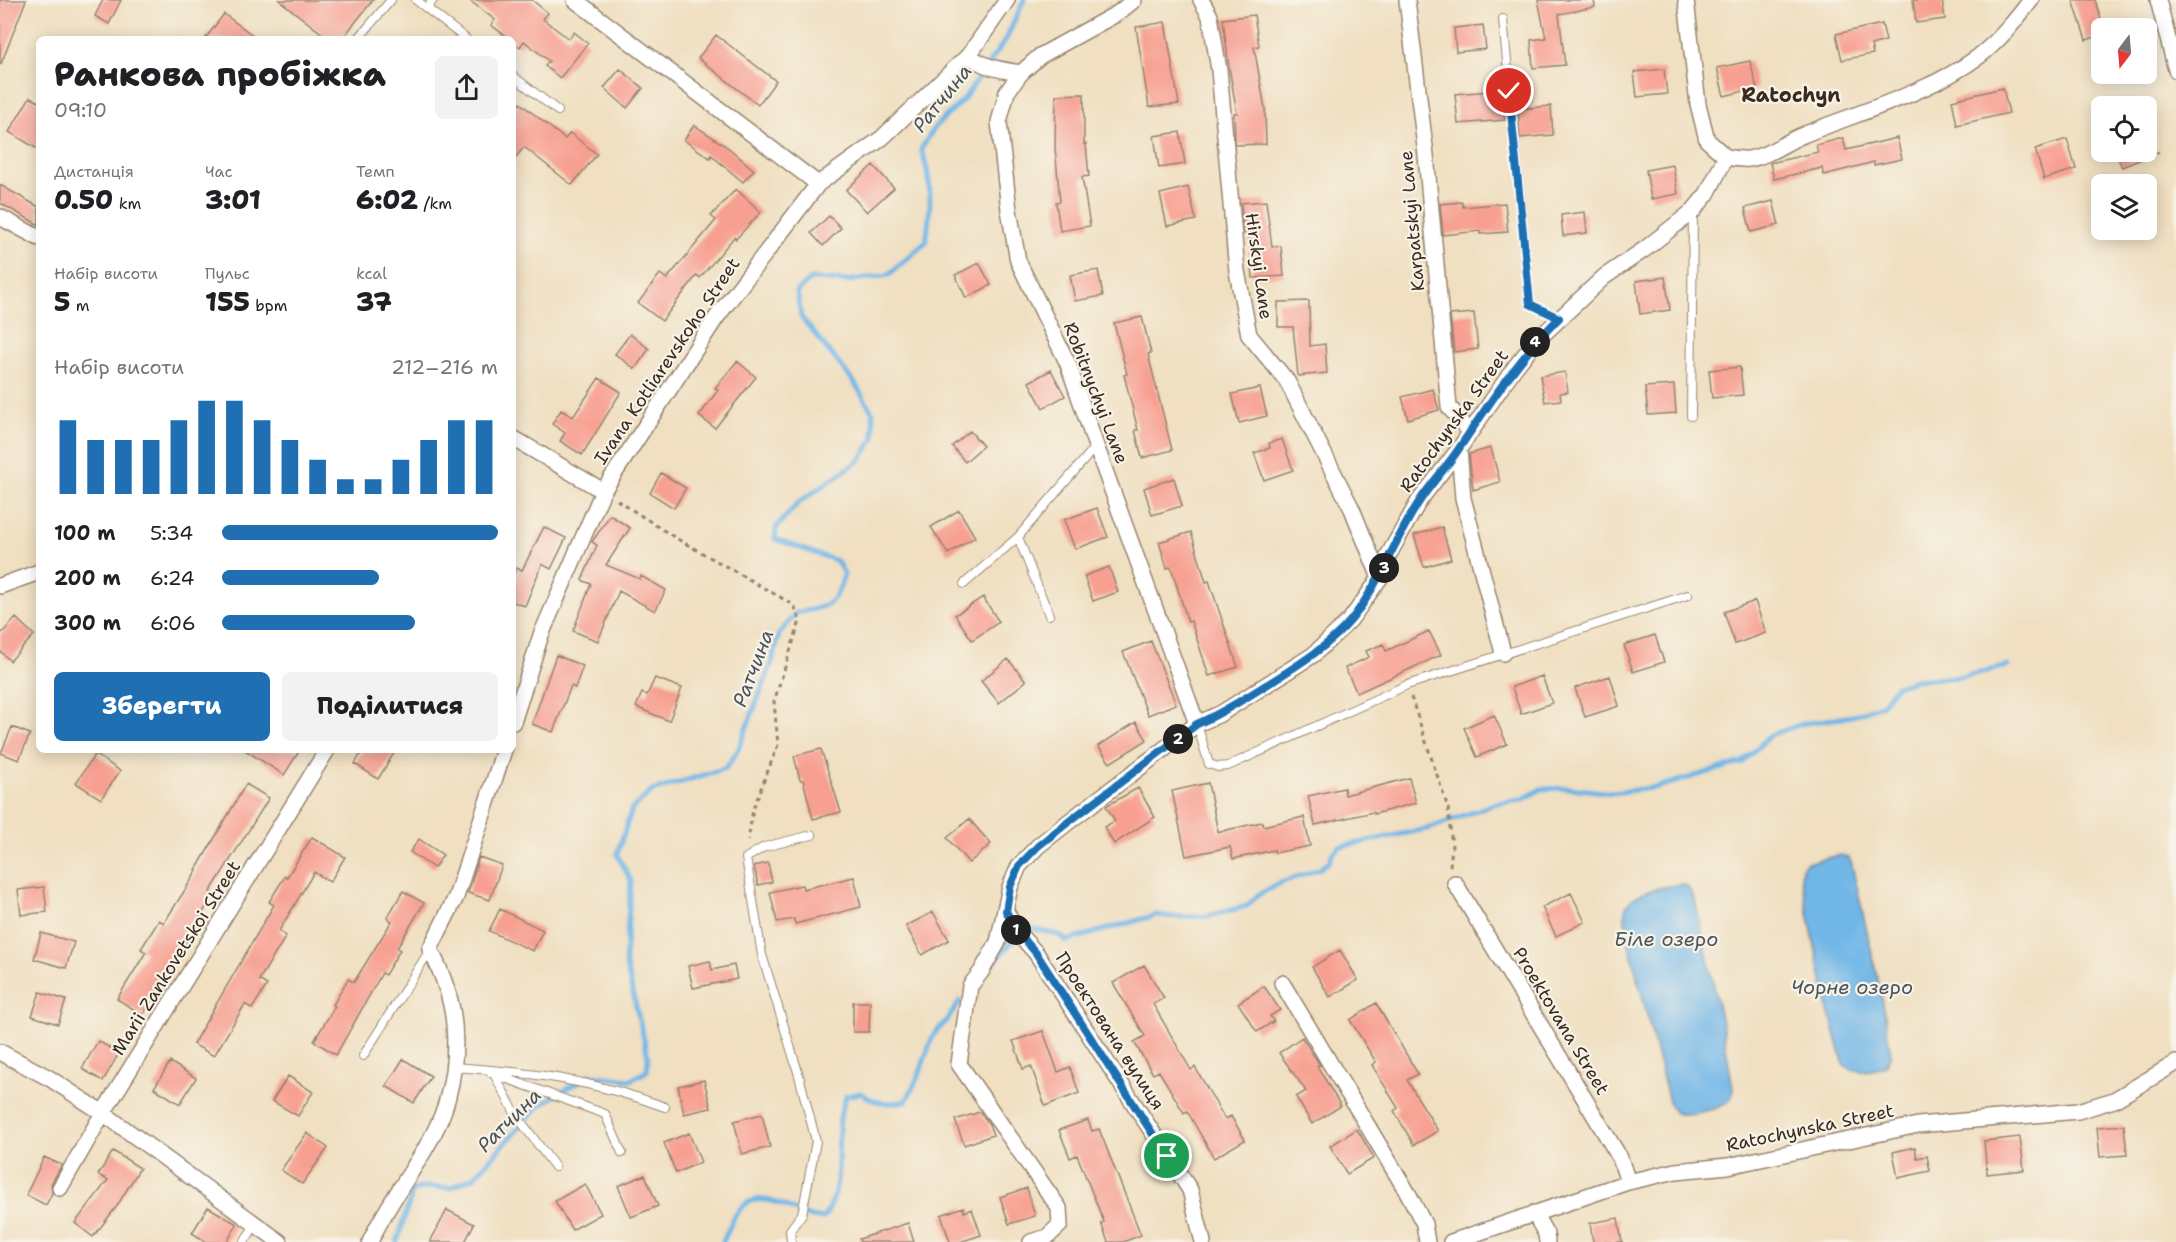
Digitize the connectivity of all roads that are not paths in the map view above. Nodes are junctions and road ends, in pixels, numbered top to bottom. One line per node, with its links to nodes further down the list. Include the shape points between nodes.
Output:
1 (391, 0): 14 (lane)
2 (416, 0): 12 (lane)
3 (433, 0): 12 (lane)
4 (575, 0): 22 (street)
5 (1007, 0): 16 (street, Ivana Kotliarevskoho Street)
6 (1134, 0): 18 (street, Robitnychyi Lane, via 1118,14 1040,56)
7 (1201, 0): 35 (street, Hirskyi Lane, via 1210,16 1217,59 1237,271 1249,335 1287,381 1352,509)
8 (1407, 0): 28 (street, Karpatskyi Lane, via 1426,155 1449,408)
9 (1686, 0): 21 (street, via 1698,104 1707,140)
10 (2031, 0): 21 (street, via 2005,33 1949,75 1801,135 1765,154 1747,159)
11 (2158, 0): 17 (street)
12 (427, 8): 15 (lane)
13 (1503, 20): 26 (lane, via 1530,304)
14 (361, 36)
15 (462, 36)
16 (974, 59): 18 (street, via 999,70); 22 (street, Ivana Kotliarevskoho Street, via 882,138)
17 (2176, 70)
18 (1021, 73): 30 (street, Robitnychyi Lane, via 1007,92 999,122 1018,261 1068,364)
19 (516, 78): 20 (lane)
20 (558, 111)
21 (1726, 157): 23 (street, Ratochynska Street, via 1707,194)
22 (818, 184): 32 (street, Ivana Kotliarevskoho Street, via 716,318)
23 (1693, 211): 26 (street, Ratochynska Street, via 1604,277); 27 (lane)
24 (0, 217): 25 (street)
25 (36, 236)
26 (1559, 318): 28 (street, Ratochynska Street, via 1515,367)
27 (1691, 416)
28 (1470, 432): 31 (street, Ratochynska Street)
29 (516, 440): 32 (street)
30 (1096, 446): 33 (lane); 42 (street, Robitnychyi Lane)
31 (1459, 448): 35 (street, Ratochynska Street, via 1419,501); 40 (street, via 1463,498)
32 (603, 491): 41 (street, Ivana Kotliarevskoho Street, via 541,635)
33 (1018, 537): 36 (lane); 39 (lane)
34 (36, 573): 37 (street)
35 (1380, 578): 42 (street, Ratochynska Street, via 1350,620 1313,655 1220,714)
36 (964, 584)
37 (0, 586)
38 (1688, 594): 40 (lane)
39 (1049, 615)
40 (1503, 653): 42 (lane, via 1407,685 1228,766 1209,764)
41 (516, 713)
42 (1197, 724): 47 (street, Ratochynska Street, via 1038,846 1019,866)
43 (325, 753): 57 (street, Marii Zankovetskoi Street)
44 (503, 753): 48 (street, via 456,897)
45 (812, 836): 67 (lane, via 764,848 746,858 762,955 816,1141 802,1214 790,1230)
46 (1455, 883): 60 (street, Proektovana Street, via 1620,1158)
47 (1006, 911): 68 (street, Ratochynska Street, via 998,942 970,986 959,1064 1059,1208 1060,1225 1047,1237); 69 (street, Проектована вулиця, via 1190,1190)
48 (430, 949): 51 (lane); 53 (street, via 447,988 454,1023)
49 (1282, 983): 70 (street, via 1409,1195 1424,1224)
50 (0, 1052): 57 (street)
51 (363, 1056)
52 (2176, 1063): 60 (street, Ratochynska Street, via 2114,1100 2078,1111 1918,1125 1728,1166)
53 (453, 1067): 54 (lane); 66 (street, via 438,1125)
54 (482, 1069): 55 (lane); 56 (lane, via 564,1079 627,1093)
55 (494, 1074): 58 (lane, via 605,1114); 59 (lane, via 516,1115)
56 (665, 1107)
57 (103, 1113): 61 (street, Marii Zankovetskoi Street); 63 (street)
58 (622, 1153)
59 (555, 1167)
60 (1628, 1182): 62 (street, Ratochynska Street)
61 (60, 1188)
62 (1534, 1213): 71 (street, Ratochynska Street); 72 (street)
63 (255, 1225): 64 (lane); 65 (street)
64 (244, 1242)
65 (280, 1242)
66 (370, 1242)
67 (791, 1242)
68 (1031, 1242)
69 (1203, 1242)
70 (1427, 1242)
71 (1451, 1242)
72 (1548, 1242)

